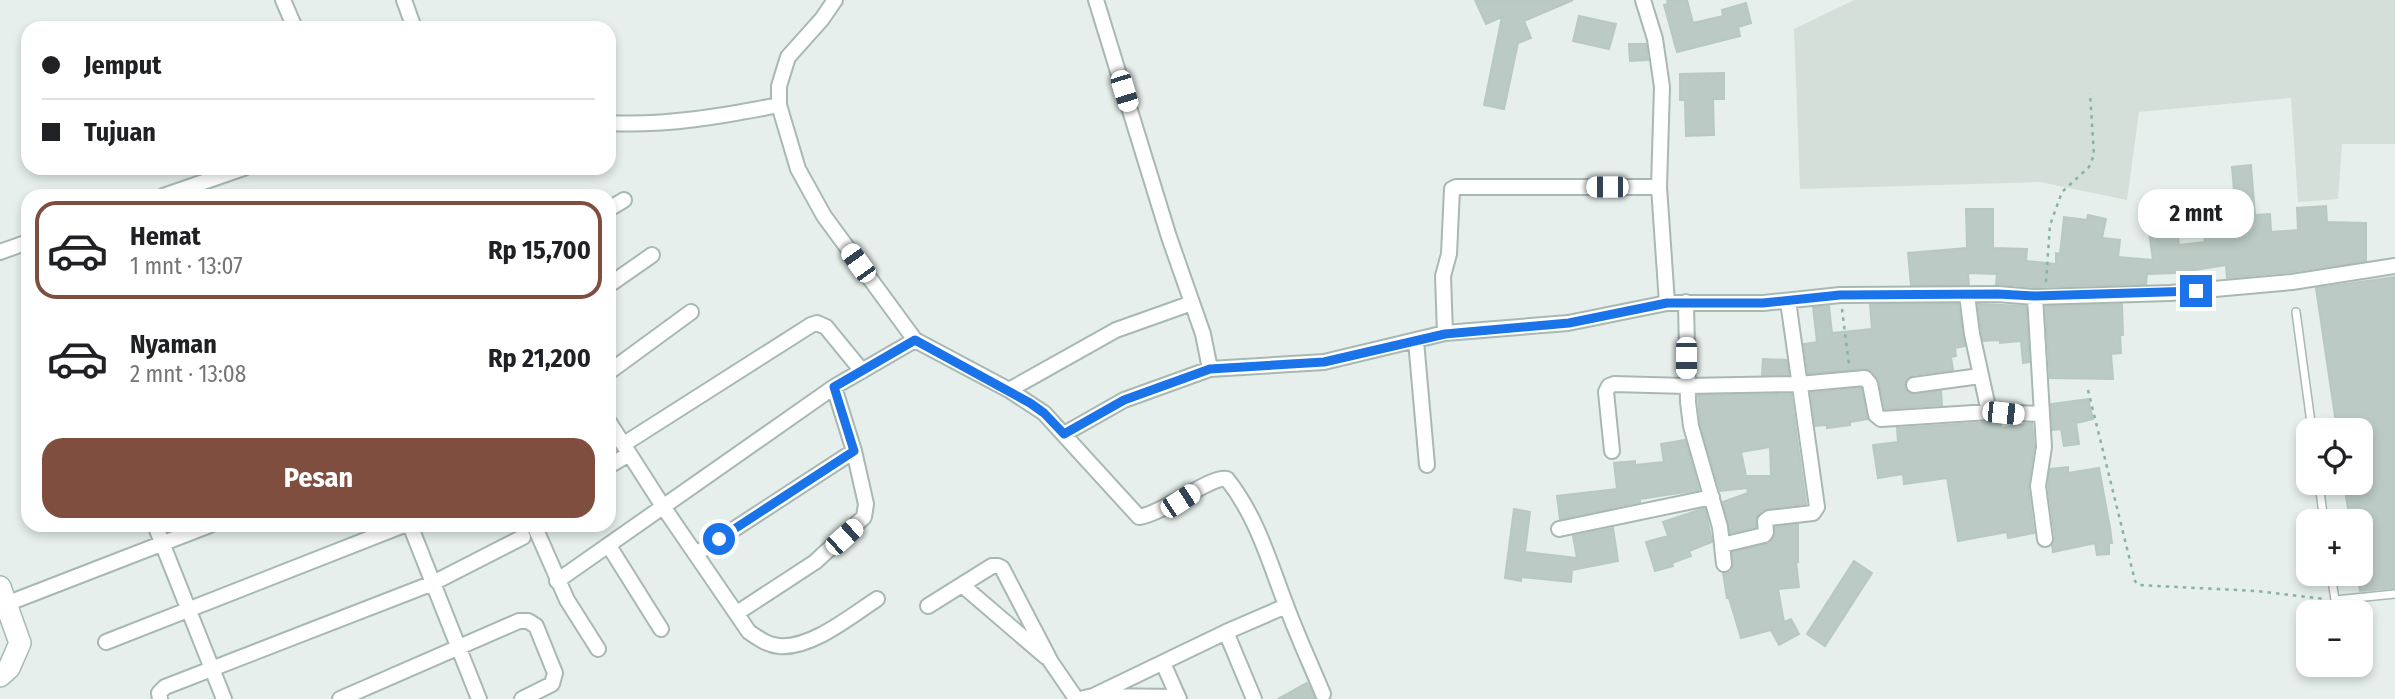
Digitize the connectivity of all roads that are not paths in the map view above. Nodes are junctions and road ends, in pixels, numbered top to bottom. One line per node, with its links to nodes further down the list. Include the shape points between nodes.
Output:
1 (283, 0): 6 (street)
2 (404, 0): 7 (street)
3 (835, 0): 8 (street, via 788,57 779,86)
4 (1096, 0): 24 (street)
5 (1643, 0): 11 (street, via 1662,87)
6 (292, 21)
7 (412, 21)
8 (779, 106): 9 (street, via 677,121); 29 (street, via 798,169 824,216)
9 (616, 123)
10 (224, 175): 12 (street)
11 (1659, 187): 25 (street); 28 (street, via 1452,188 1449,254 1443,276)
12 (183, 189)
13 (625, 200): 14 (street)
14 (616, 205)
15 (21, 244): 16 (street)
16 (0, 252)
17 (652, 255): 19 (street)
18 (2395, 266): 21 (street, via 2292,282 2170,293)
19 (616, 280)
20 (1967, 295): 21 (street); 22 (street, via 1840,295); 34 (street)
21 (2040, 296): 41 (street)
22 (1788, 301): 23 (street); 35 (street)
23 (1686, 302): 25 (street); 37 (street)
24 (1192, 303): 32 (street); 39 (street, via 1116,330)
25 (1667, 303): 28 (street, via 1569,323)
26 (691, 312): 31 (street)
27 (2296, 312): 42 (lane)
28 (1445, 334): 30 (street)
29 (915, 340): 33 (street); 39 (street)
30 (1416, 341): 32 (street, via 1324,362); 49 (street)
31 (616, 367)
32 (1210, 369): 44 (street, via 1124,400)
33 (862, 371): 38 (street); 45 (street, via 826,327 817,323)
34 (1980, 376): 36 (street); 40 (street)
35 (1799, 384): 37 (street); 40 (street, via 1868,380 1881,419); 61 (street, via 1816,511 1769,518 1764,535)
36 (1914, 385)
37 (1686, 386): 47 (street, via 1609,386); 50 (street, via 1691,426)
38 (834, 387): 46 (street); 51 (street)
39 (1009, 390): 44 (street, via 1044,413)
40 (1989, 412): 41 (street)
41 (2042, 414): 59 (street, via 2044,447 2038,486)
42 (2310, 418)
43 (616, 433): 45 (street)
44 (1064, 434): 73 (street, via 1139,517 1180,501 1213,479 1227,479 1252,517)
45 (626, 449): 48 (street); 51 (street)
46 (854, 451): 63 (street); 75 (street, via 866,503 864,517 815,562)
47 (1612, 451)
48 (616, 459)
49 (1427, 465)
50 (1712, 497): 52 (street); 61 (street)
51 (664, 508): 62 (street); 63 (street)
52 (1559, 529)
53 (158, 532): 60 (street)
54 (192, 532): 60 (street)
55 (386, 532): 74 (street)
56 (413, 532): 66 (street)
57 (537, 532): 65 (street)
58 (523, 537): 66 (street)
59 (2045, 539)
60 (162, 544): 70 (street); 74 (street)
61 (1722, 545): 64 (street)
62 (609, 546): 65 (street); 76 (street)
63 (696, 554): 75 (street)
64 (1724, 565)
65 (557, 581): 80 (street)
66 (433, 583): 79 (street); 83 (street)
67 (962, 586): 72 (street); 81 (street); 81 (street, via 992,566 1002,568)
68 (2333, 586): 69 (lane, via 2335,600)
69 (2395, 594)
70 (3, 595): 84 (street, via 20,643 9,668)
71 (877, 599): 75 (street, via 799,645 767,643 749,632)
72 (928, 606)
73 (1286, 606): 77 (street); 85 (street)
74 (188, 610): 78 (street); 83 (street)
75 (737, 613)
76 (660, 629)
77 (1226, 632): 82 (street); 93 (street)
78 (106, 642)
79 (458, 649): 90 (street); 91 (street); 92 (street, via 519,621 536,626 555,673 552,684)
80 (598, 649)
81 (1051, 662): 86 (street, via 1077,698)
82 (1163, 663): 86 (street); 87 (street)
83 (213, 668): 88 (street, via 165,687); 89 (street)
84 (0, 676)
85 (1324, 694)
86 (1093, 696): 87 (street)
87 (1179, 698)
88 (160, 699)
89 (224, 699)
90 (340, 699)
91 (480, 699)
92 (522, 699)
93 (1254, 699)

